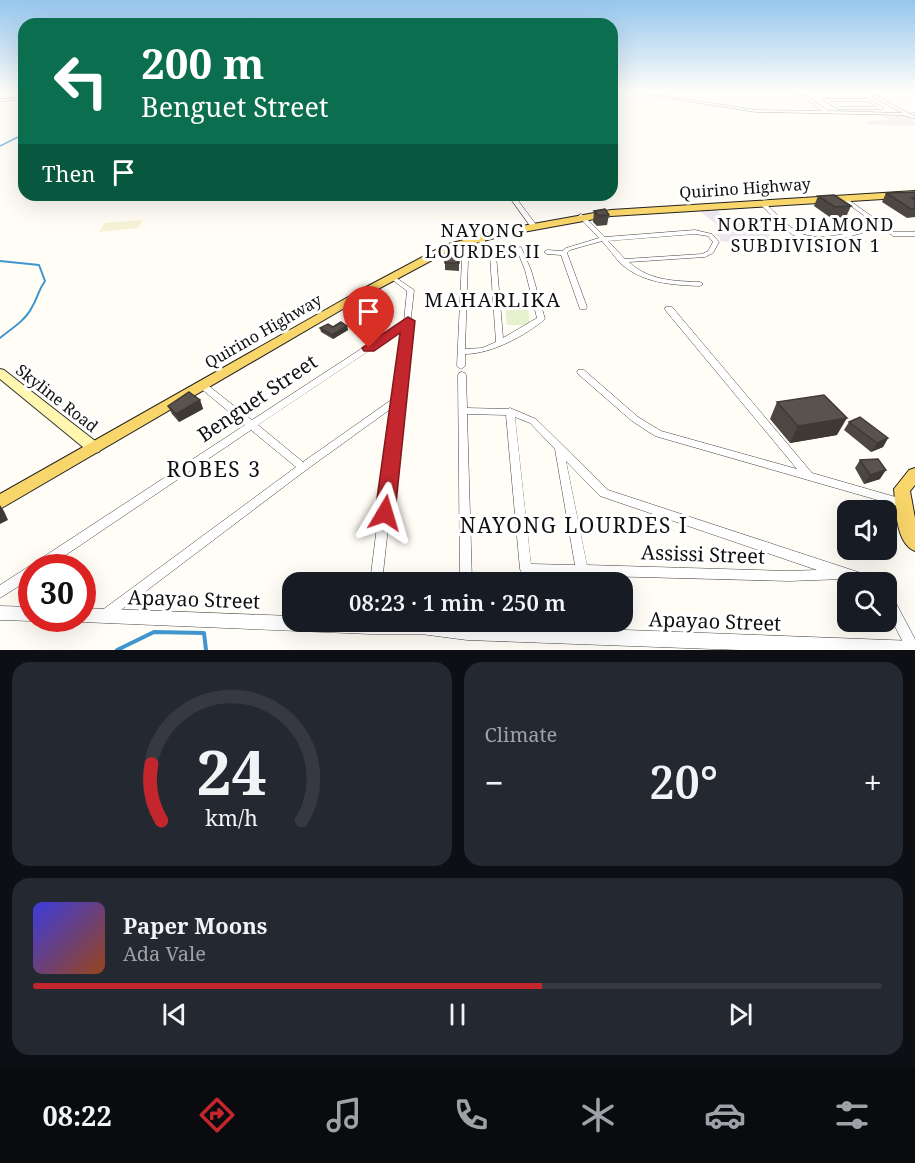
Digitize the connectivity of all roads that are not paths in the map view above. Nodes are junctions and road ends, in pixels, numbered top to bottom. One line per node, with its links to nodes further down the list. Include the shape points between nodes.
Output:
1 (915, 194): 2 (main road, Quirino Highway)
2 (843, 198): 4 (main road, Quirino Highway); 6 (street)
3 (515, 201): 7 (street)
4 (762, 203): 5 (main road, Quirino Highway); 6 (street, via 794,232 813,239)
5 (581, 216): 7 (main road, Quirino Highway); 10 (street)
6 (880, 225): 8 (street, via 893,234)
7 (533, 226): 9 (main road, Quirino Highway)
8 (915, 234)
9 (479, 238): 11 (street); 15 (main road, Quirino Highway, via 438,251)
10 (604, 239): 13 (street); 14 (street); 14 (street, via 695,232 710,235 716,242 711,252 703,256)
11 (493, 252): 20 (street); 20 (street, via 519,248 541,316); 21 (street, via 465,259)
12 (547, 252): 13 (street)
13 (564, 253): 17 (street)
14 (622, 261): 16 (street, via 651,280)
15 (392, 277): 19 (street, via 411,290); 24 (main road, Quirino Highway)
16 (700, 284)
17 (583, 307)
18 (669, 309): 33 (street)
19 (408, 321): 25 (street); 28 (street, Benguet Street)
20 (500, 344): 21 (street, via 480,352)
21 (461, 352): 26 (street)
22 (580, 372): 33 (street, via 658,434)
23 (0, 374): 29 (main road, Skyline Road)
24 (202, 386): 28 (street); 29 (main road, Quirino Highway)
25 (399, 399): 31 (street); 39 (street)
26 (462, 411): 27 (street); 40 (street)
27 (510, 411): 30 (street, via 532,421); 38 (street, Assissi Street, via 526,569)
28 (251, 426): 31 (street); 37 (street, Benguet Street)
29 (94, 448): 34 (main road, Quirino Highway)
30 (559, 449): 38 (street); 41 (street, via 604,493)
31 (303, 467): 48 (street)
32 (915, 474): 35 (main road, via 902,489)
33 (809, 477): 35 (street)
34 (0, 502)
35 (902, 503): 36 (main road)
36 (915, 543)
37 (58, 554)
38 (582, 569): 42 (street, Assissi Street)
39 (377, 572)
40 (466, 572)
41 (837, 572)
42 (837, 574)
43 (18, 581): 44 (street)
44 (0, 592)
45 (0, 613): 46 (street)
46 (18, 614)
47 (96, 616): 48 (street, Apayao Street)
48 (104, 616): 50 (street, Apayao Street)
49 (897, 617): 52 (street)
50 (282, 621)
51 (569, 632): 52 (street, Apayao Street)
52 (914, 649)

